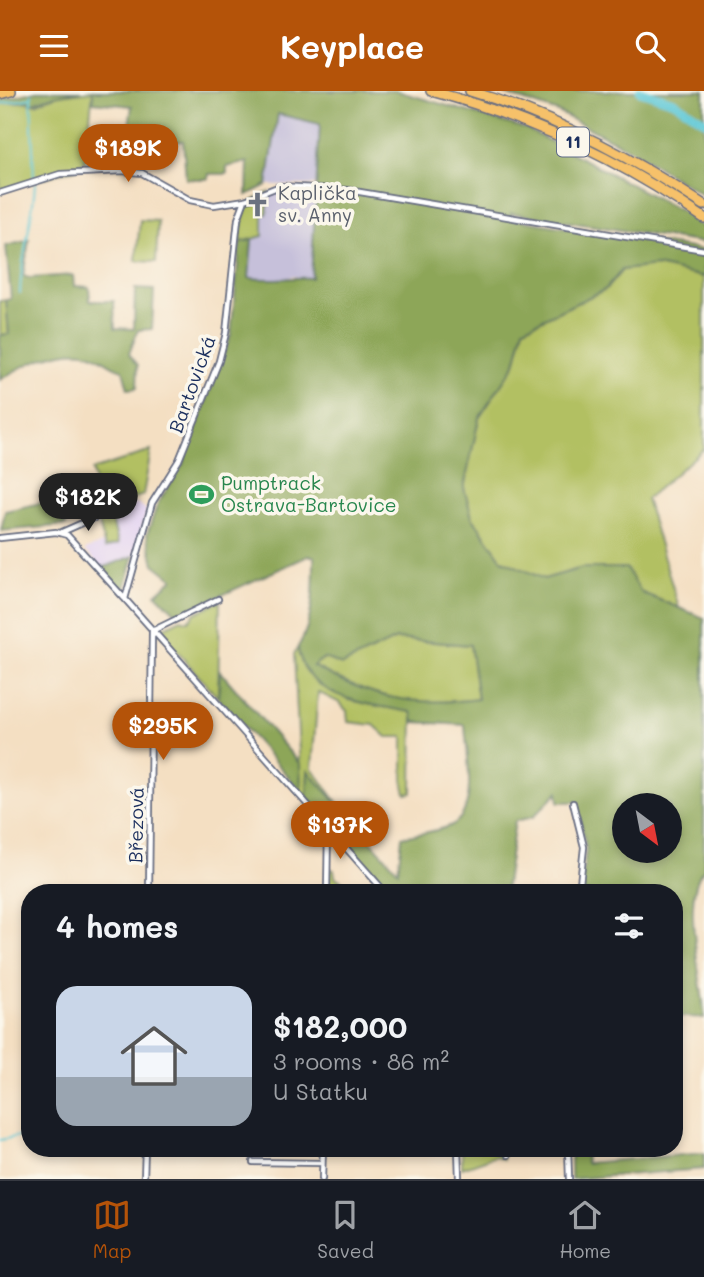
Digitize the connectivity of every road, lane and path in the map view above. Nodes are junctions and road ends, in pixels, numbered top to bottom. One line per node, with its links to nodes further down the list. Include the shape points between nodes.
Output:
1 (11, 91): 4 (highway)
2 (432, 91): 8 (highway, 11, via 575,143 631,171)
3 (470, 91): 7 (highway, 11, via 580,134)
4 (0, 94)
5 (0, 194): 6 (street, via 60,174 107,170 142,173 190,200 214,205)
6 (245, 200): 9 (street, via 281,186 348,190); 13 (street, Bartovická, via 238,219 219,361 179,460 152,503)
7 (704, 205)
8 (704, 218)
9 (704, 250)
10 (105, 513): 11 (street)
11 (61, 533): 12 (street); 13 (street, via 71,538)
12 (0, 538)
13 (125, 599): 15 (street)
14 (218, 599): 15 (street)
15 (152, 631): 17 (street); 18 (street, Březová)
16 (573, 803): 21 (street, via 584,847)
17 (328, 828): 19 (street); 20 (street)
18 (149, 884)
19 (327, 884)
20 (378, 884)
21 (580, 884)
22 (145, 1157): 28 (street)
23 (322, 1157): 27 (street)
24 (458, 1157): 30 (street)
25 (568, 1157): 31 (street)
26 (253, 1161): 27 (street)
27 (322, 1163): 29 (street)
28 (144, 1179)
29 (322, 1179)
30 (459, 1179)
31 (569, 1179)

